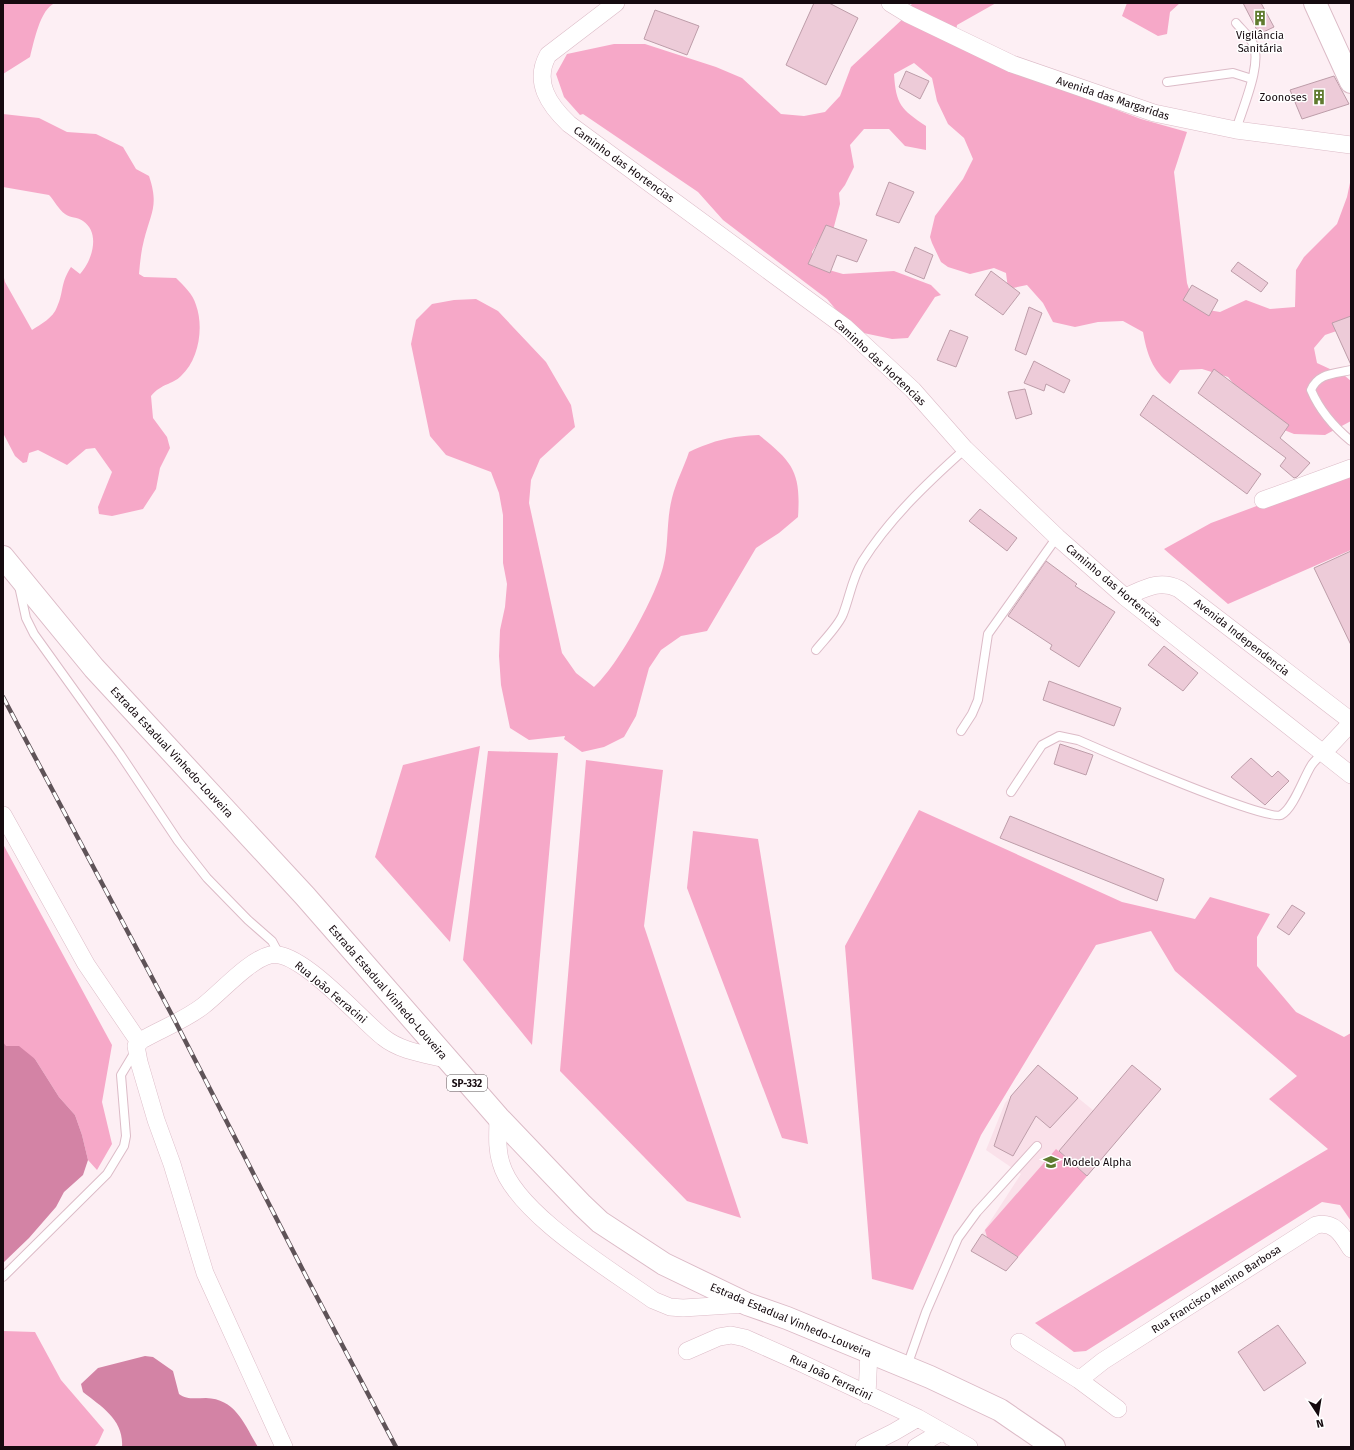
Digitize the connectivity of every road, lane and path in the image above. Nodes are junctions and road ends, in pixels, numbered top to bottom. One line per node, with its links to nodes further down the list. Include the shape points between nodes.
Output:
1 (616, 3): 12 (street, Caminho das Hortencias, via 548,55 544,62 543,87 555,111 569,124 845,327 913,390)
2 (890, 3): 8 (street, Avenida das Margaridas, via 1012,64 1154,113)
3 (1315, 3): 7 (main road)
4 (1236, 23): 5 (lane, via 1253,42 1256,65)
5 (1252, 79): 6 (lane, via 1233,73); 8 (lane)
6 (1167, 82)
7 (1351, 82)
8 (1236, 130): 9 (street, Avenida das Margaridas)
9 (1351, 145)
10 (1351, 370): 11 (lane, via 1322,376 1314,382 1311,390 1316,402 1334,427)
11 (1351, 441)
12 (965, 449): 15 (street, Caminho das Hortencias); 18 (lane, via 886,527 851,584 843,615)
13 (1351, 468): 14 (street)
14 (1263, 500)
15 (1057, 537): 17 (street, Caminho das Hortencias); 20 (lane, via 988,634 978,700)
16 (9, 564): 25 (lane, via 26,618 34,634 192,859 207,878 272,941); 27 (main road, Estrada Estadual Vinhedo-Louveira / SP-332, via 94,668 305,896)
17 (1125, 597): 19 (street, Avenida Independencia, via 1154,584 1166,584 1179,589); 21 (street, Caminho das Hortencias)
18 (816, 650)
19 (1351, 722): 21 (street)
20 (961, 731)
21 (1323, 753): 22 (street, Caminho das Hortencias); 23 (lane, via 1311,766 1287,810 1280,816 1236,804 1078,740 1059,736 1042,745)
22 (1351, 775)
23 (1012, 792)
24 (3, 815): 26 (street, via 86,964)
25 (279, 954): 26 (street, via 270,955 249,967 202,1007); 27 (street, Rua João Ferracini, via 288,956 307,968 383,1038 399,1047)
26 (138, 1046): 31 (lane, via 121,1075 126,1136 124,1146 107,1174); 42 (street, via 156,1120 205,1272)
27 (446, 1059): 28 (main road, Estrada Estadual Vinhedo-Louveira / SP-332)
28 (498, 1117): 32 (main road, Estrada Estadual Vinhedo-Louveira / SP-332, via 600,1222 664,1264); 32 (street, via 498,1152 508,1178 521,1198 559,1234 653,1300 670,1307)
29 (1037, 1146): 36 (lane, via 977,1212 958,1238 926,1312)
30 (1351, 1249): 37 (street, Rua Francisco Menino Barbosa, via 1338,1230 1327,1225 1316,1226 1103,1361)
31 (3, 1277)
32 (746, 1304): 35 (main road, Estrada Estadual Vinhedo-Louveira / SP-332)
33 (1019, 1342): 37 (street)
34 (687, 1351): 38 (street, Rua João Ferracini, via 719,1337 731,1335 745,1338)
35 (869, 1352): 36 (main road, Estrada Estadual Vinhedo-Louveira / SP-332); 38 (street)
36 (906, 1367): 46 (main road, Estrada Estadual Vinhedo-Louveira / SP-332, via 1000,1410)
37 (1079, 1380): 39 (street)
38 (867, 1395): 40 (street, Rua João Ferracini)
39 (1118, 1409)
40 (918, 1418): 41 (street, Rua João Ferracini); 43 (street)
41 (941, 1432): 44 (street); 45 (street, Rua João Ferracini)
42 (284, 1447)
43 (864, 1447)
44 (916, 1447)
45 (970, 1447)
46 (1054, 1447)

